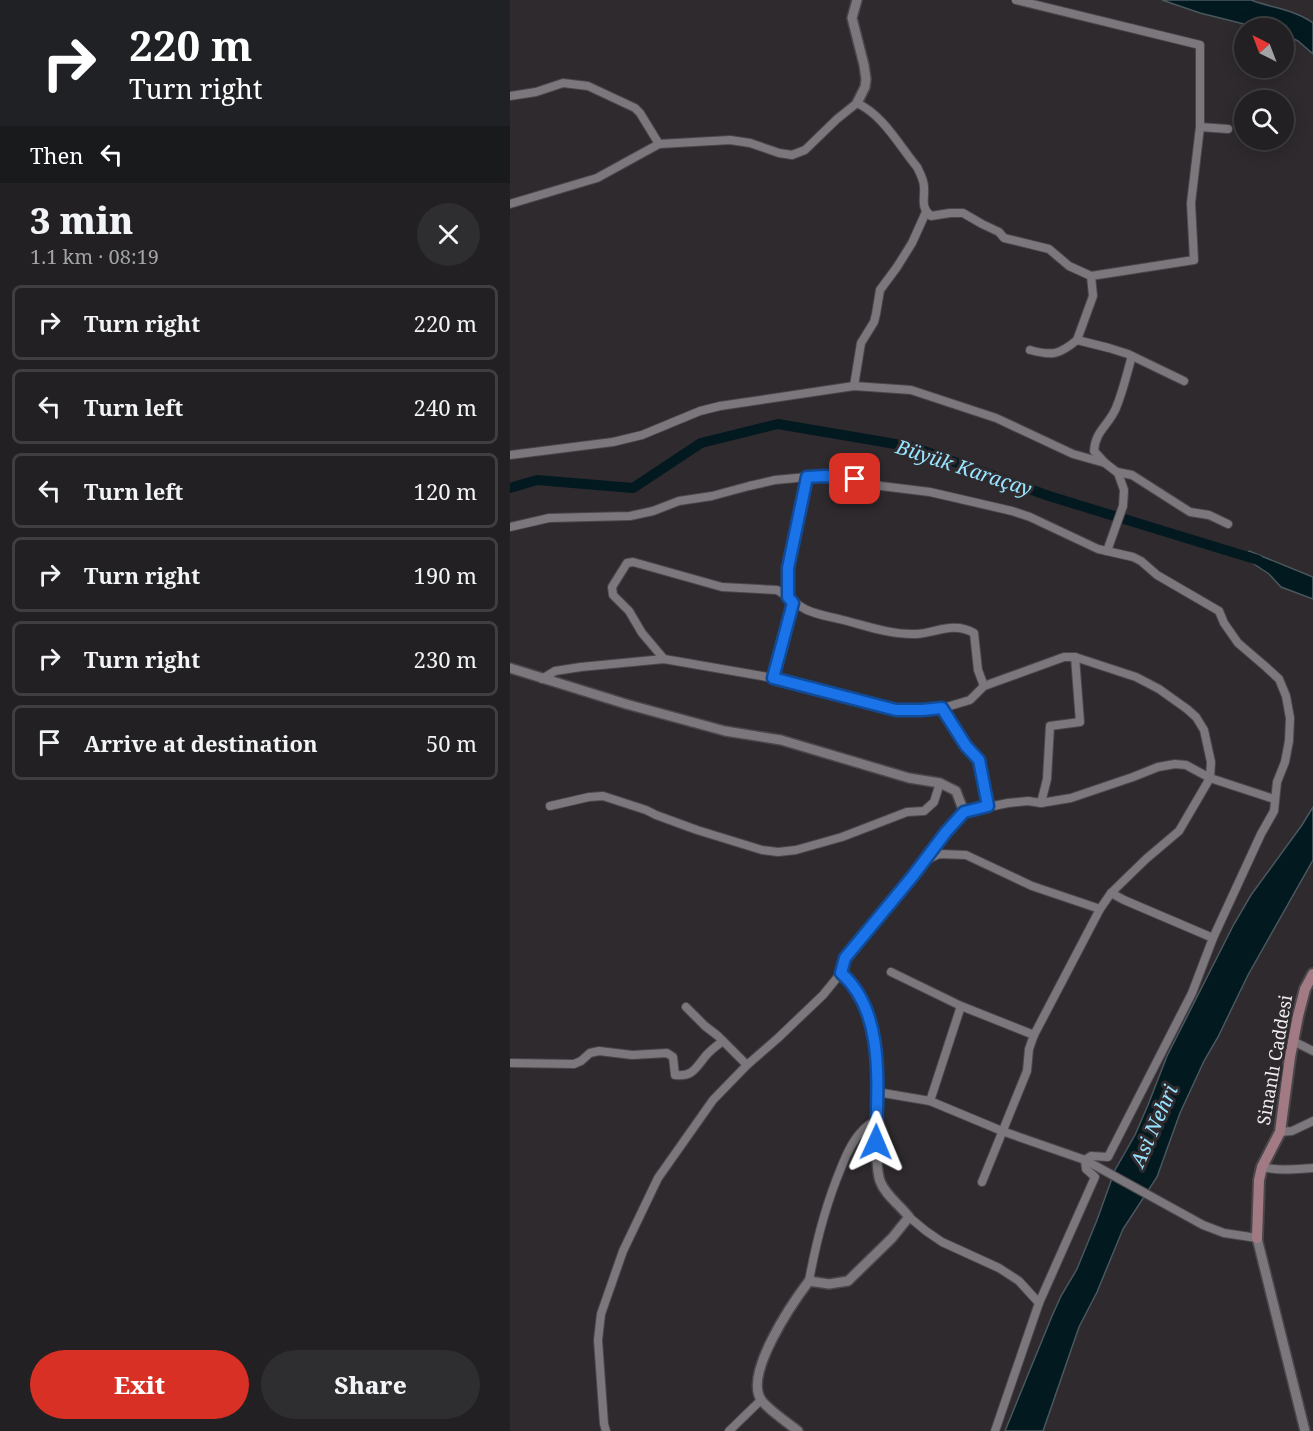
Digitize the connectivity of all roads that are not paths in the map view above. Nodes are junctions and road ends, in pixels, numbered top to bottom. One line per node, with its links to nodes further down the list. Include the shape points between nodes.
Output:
1 (857, 0): 4 (street, via 852,18 866,80)
2 (1016, 0): 5 (street, via 1200,45)
3 (510, 96): 7 (street, via 563,83 588,86 635,108)
4 (857, 103): 7 (street, via 805,150 792,155 730,140); 9 (street, via 879,117 918,167)
5 (1200, 127): 6 (street); 10 (street, via 1191,203 1194,260)
6 (1228, 129)
7 (659, 144): 8 (street, via 597,178)
8 (510, 204)
9 (926, 212): 10 (street, via 930,216 963,213 1004,238 1049,249 1069,266); 15 (street, via 912,243 880,290 874,322 861,344)
10 (1091, 276): 11 (street, via 1093,296)
11 (1077, 340): 12 (street, via 1054,354); 13 (street)
12 (1030, 350)
13 (1132, 356): 14 (street); 17 (street, via 1116,408 1094,443 1094,451)
14 (1184, 381)
15 (854, 386): 16 (street, via 720,406 613,442); 17 (street, via 911,390 996,418 1073,454)
16 (510, 455)
17 (1105, 463): 18 (street)
18 (1117, 472): 20 (street, via 1132,475 1190,512); 22 (street, via 1124,490 1123,506)
19 (807, 477): 21 (street, via 679,501 630,516 549,518); 22 (street, via 855,479 1012,511); 23 (street, via 788,568)
20 (1228, 524)
21 (510, 527)
22 (1107, 551): 33 (street, via 1141,561 1157,575 1219,611 1238,643 1279,679 1290,718 1287,752)
23 (790, 600): 25 (street, via 777,590 722,586 627,563 612,587 613,595); 27 (street); 29 (street, via 809,611 891,632 917,634 941,628 966,629 974,633)
24 (1075, 657): 29 (street, via 1064,657); 31 (street, via 1136,677 1196,717 1204,730); 34 (street, via 1080,722 1050,726 1047,779)
25 (664, 659): 27 (street); 28 (street, via 581,666 555,671)
26 (510, 668): 28 (street)
27 (773, 678): 30 (street, via 896,710)
28 (542, 679): 32 (street, via 725,731 780,740 909,778)
29 (984, 686): 30 (street, via 970,700)
30 (942, 708): 36 (street, via 979,760)
31 (1210, 778): 33 (street); 34 (street, via 1186,765 1175,764 1071,798); 39 (street, via 1179,831)
32 (940, 783): 35 (street, via 934,802 924,811 907,812 842,837 778,852 697,830 603,796); 37 (street, via 956,791)
33 (1274, 799): 41 (street, via 1274,811)
34 (1041, 803): 36 (street)
35 (550, 806)
36 (988, 806): 37 (street)
37 (964, 812): 38 (street)
38 (926, 860): 40 (street, via 939,854 966,855 1032,886); 43 (street, via 845,958)
39 (1111, 893): 40 (street); 41 (street)
40 (1100, 909): 47 (street)
41 (1213, 938): 59 (street, via 1192,993 1108,1157 1091,1156)
42 (891, 972): 45 (street)
43 (841, 973): 52 (street); 53 (street, via 860,997 871,1021)
44 (1313, 974): 49 (main road, Sinanlı Caddesi, via 1305,989)
45 (961, 1006): 47 (street); 54 (street)
46 (686, 1007): 48 (street)
47 (1034, 1035): 57 (street, via 1027,1071)
48 (723, 1041): 51 (street, via 684,1076 675,1075 673,1057 667,1053 632,1055 599,1051 574,1064); 52 (street)
49 (1293, 1041): 50 (street); 58 (main road, Sinanlı Caddesi)
50 (1313, 1051)
51 (510, 1063)
52 (747, 1065): 68 (street, via 713,1100 658,1178 623,1251 601,1314 598,1340)
53 (877, 1092): 54 (street); 55 (street)
54 (930, 1101): 57 (street)
55 (876, 1119): 63 (street, via 879,1178); 65 (street, via 862,1130 838,1174 819,1231)
56 (1313, 1121): 58 (street)
57 (1002, 1131): 59 (street); 62 (street)
58 (1280, 1132): 60 (main road, Sinanlı Caddesi)
59 (1085, 1160): 64 (street, via 1203,1225); 66 (street, via 1086,1169 1095,1177)
60 (1262, 1167): 61 (street); 64 (main road, Sinanlı Caddesi)
61 (1313, 1168)
62 (982, 1182)
63 (909, 1217): 65 (street, via 848,1281); 66 (street, via 942,1242 1019,1281)
64 (1257, 1238): 72 (street, Sinanlı Caddesi)
65 (809, 1281): 67 (street, via 763,1358 757,1389)
66 (1039, 1303): 71 (street)
67 (761, 1400): 69 (street); 70 (street)
68 (606, 1431)
69 (729, 1431)
70 (798, 1431)
71 (995, 1431)
72 (1305, 1431)

